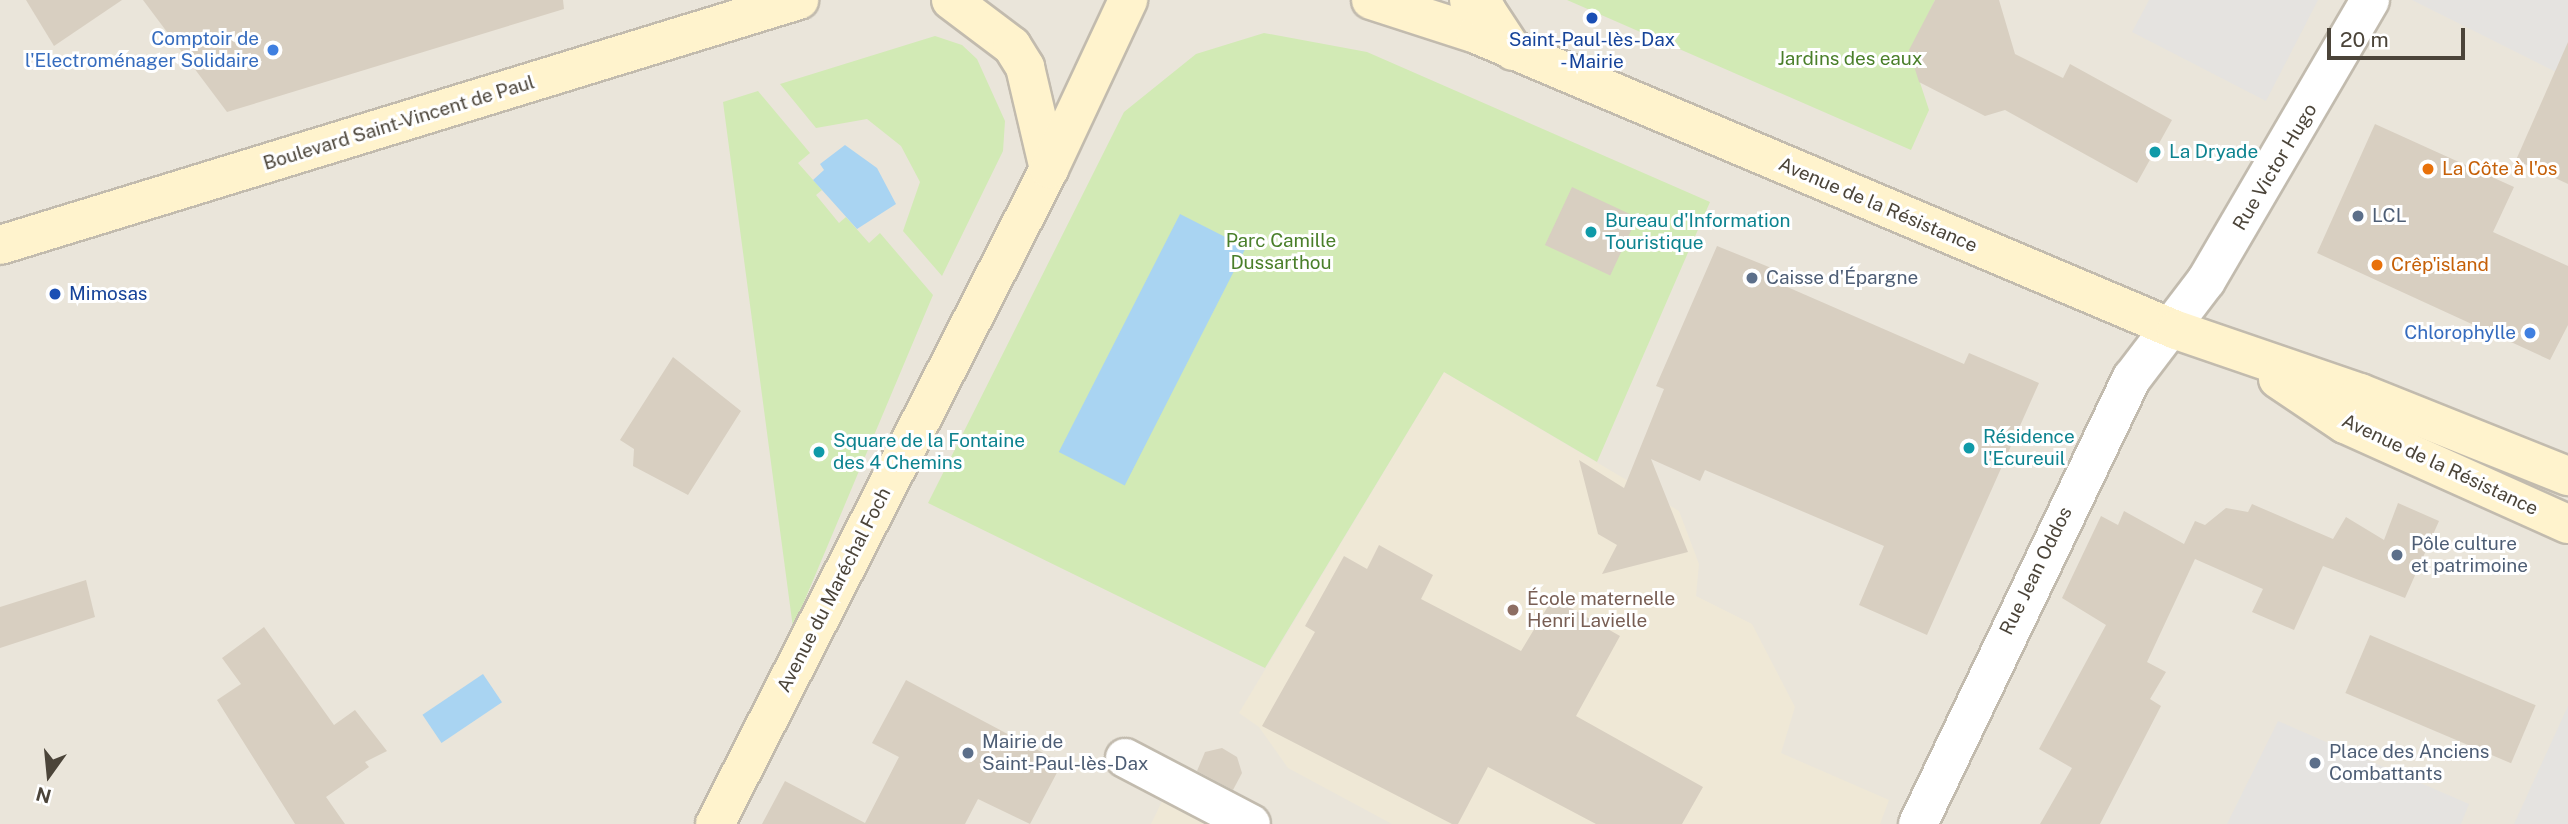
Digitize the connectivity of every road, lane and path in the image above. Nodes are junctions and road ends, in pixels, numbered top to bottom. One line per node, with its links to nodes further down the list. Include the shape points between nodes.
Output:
1 (799, 0): 8 (main road, Boulevard Saint-Vincent de Paul)
2 (951, 0): 7 (main road, via 1012,46 1025,67)
3 (1128, 0): 7 (main road, Avenue du Maréchal Foch)
4 (1371, 0): 6 (main road, Avenue de la Résistance)
5 (2370, 0): 9 (street, Rue Victor Hugo, via 2206,281)
6 (1480, 11): 9 (main road, Avenue de la Résistance, via 1513,51)
7 (1049, 169): 14 (main road, Avenue du Maréchal Foch)
8 (0, 245)
9 (2168, 326): 10 (main road, Avenue de la Résistance); 16 (street, Rue Jean Oddos, via 2132,378)
10 (2244, 357): 11 (main road, Avenue de la Résistance, via 2299,371); 12 (main road, Avenue de la Résistance, via 2345,424)
11 (2568, 476)
12 (2568, 524)
13 (1125, 758): 15 (street)
14 (715, 824)
15 (1251, 824)
16 (1918, 824)

